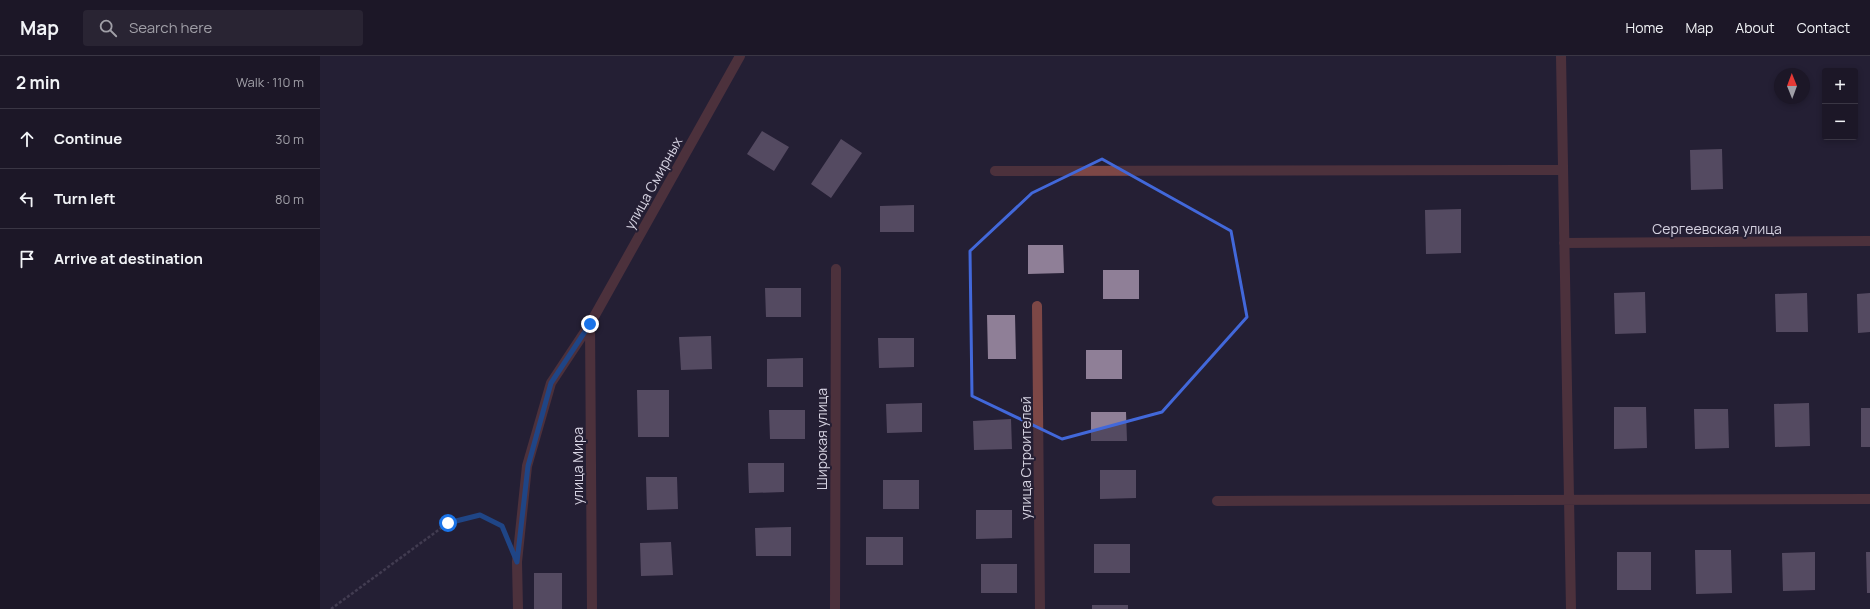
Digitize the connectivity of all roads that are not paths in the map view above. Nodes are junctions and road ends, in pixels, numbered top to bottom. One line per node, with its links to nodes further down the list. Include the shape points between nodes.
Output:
1 (740, 56): 9 (street, улица Смирных)
2 (1561, 56): 3 (street)
3 (1563, 170): 4 (street); 6 (street)
4 (995, 171)
5 (1870, 241): 6 (street, Сергеевская улица)
6 (1564, 243): 12 (street)
7 (836, 269): 15 (street, Широкая улица)
8 (1037, 306): 16 (street, улица Строителей)
9 (590, 324): 13 (street, улица Смирных, via 551,383 528,466 517,562); 14 (street, улица Мира)
10 (1870, 499): 12 (street)
11 (1217, 501): 12 (street)
12 (1569, 501): 17 (street)
13 (518, 609)
14 (592, 609)
15 (835, 609)
16 (1040, 609)
17 (1571, 609)

